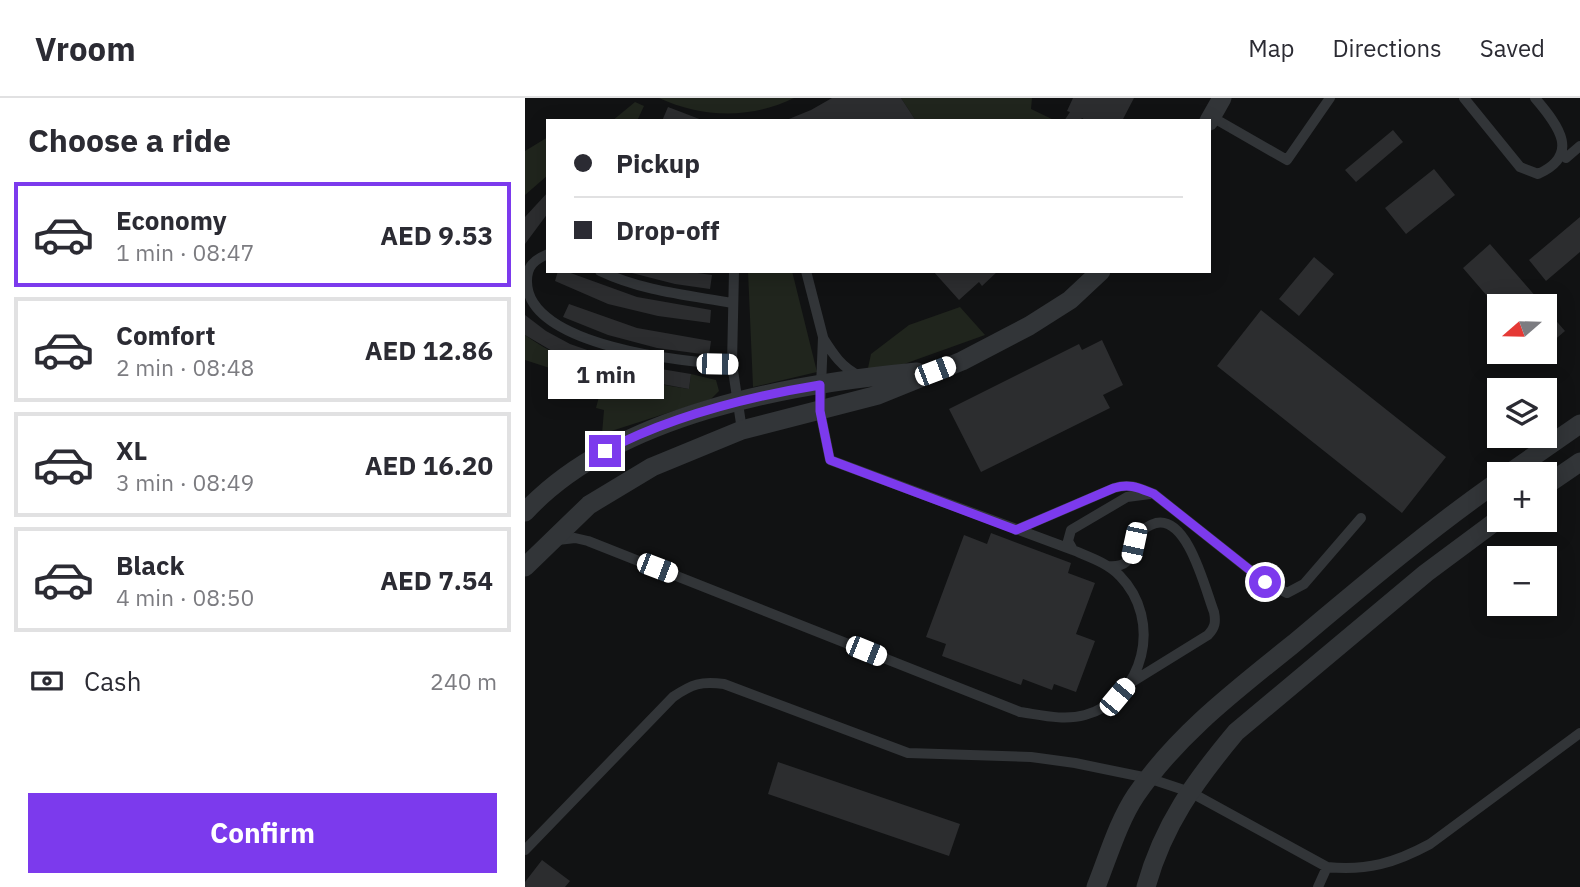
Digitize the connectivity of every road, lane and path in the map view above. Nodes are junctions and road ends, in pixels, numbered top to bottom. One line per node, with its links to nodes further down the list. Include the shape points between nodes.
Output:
1 (1222, 98): 5 (street)
2 (1330, 98): 6 (lane, via 1287,160)
3 (1464, 98): 8 (lane, via 1520,167 1538,174)
4 (1539, 99): 8 (lane, via 1568,145)
5 (1210, 119)
6 (1211, 120)
7 (1580, 146): 8 (lane)
8 (1566, 158)
9 (546, 255): 16 (lane, via 527,271 527,286 534,303 549,319 606,345 644,355)
10 (604, 273): 14 (lane, via 660,292)
11 (734, 273): 14 (lane)
12 (807, 273): 15 (lane)
13 (1099, 273): 17 (street, via 1070,300 1029,326)
14 (732, 303): 16 (lane)
15 (823, 337): 18 (lane, via 848,371); 19 (lane)
16 (732, 364): 20 (lane)
17 (935, 371): 18 (street); 21 (street, via 878,395)
18 (863, 378): 19 (street)
19 (820, 385): 20 (street); 21 (lane)
20 (739, 403): 23 (lane); 29 (street, via 638,434 554,483)
21 (820, 411): 23 (street); 32 (lane, via 830,460)
22 (1580, 424): 24 (street)
23 (741, 430): 33 (street, via 615,487)
24 (1525, 462)
25 (1580, 462): 26 (street)
26 (1557, 478)
27 (1487, 489): 39 (street, via 1415,542 1216,706 1184,735)
28 (1154, 494): 30 (lane, via 1265,582 1287,593 1304,584); 32 (lane, via 1126,484); 34 (lane, via 1127,497 1080,523 1068,535)
29 (525, 512)
30 (1361, 518)
31 (1487, 528): 40 (street, via 1426,573 1235,732)
32 (1016, 530): 34 (lane)
33 (547, 545): 35 (street); 37 (lane, via 563,538 588,541 1020,712 1064,718 1085,715 1117,697)
34 (1073, 551): 36 (lane)
35 (527, 560)
36 (1108, 566): 37 (lane, via 1134,594 1144,624 1139,667); 37 (lane, via 1127,561 1134,543 1151,525 1174,527 1188,544 1216,621 1208,635)
37 (1129, 683)
38 (1580, 733): 42 (lane, via 1405,858 1348,869)
39 (1149, 778): 40 (lane); 41 (lane, via 1031,757 908,753 724,684 706,682 673,697); 43 (street, via 1124,818)
40 (1190, 792): 42 (lane); 44 (street, via 1157,850)
41 (525, 850)
42 (1327, 867): 45 (lane)
43 (1096, 887)
44 (1146, 887)
45 (1318, 887)

